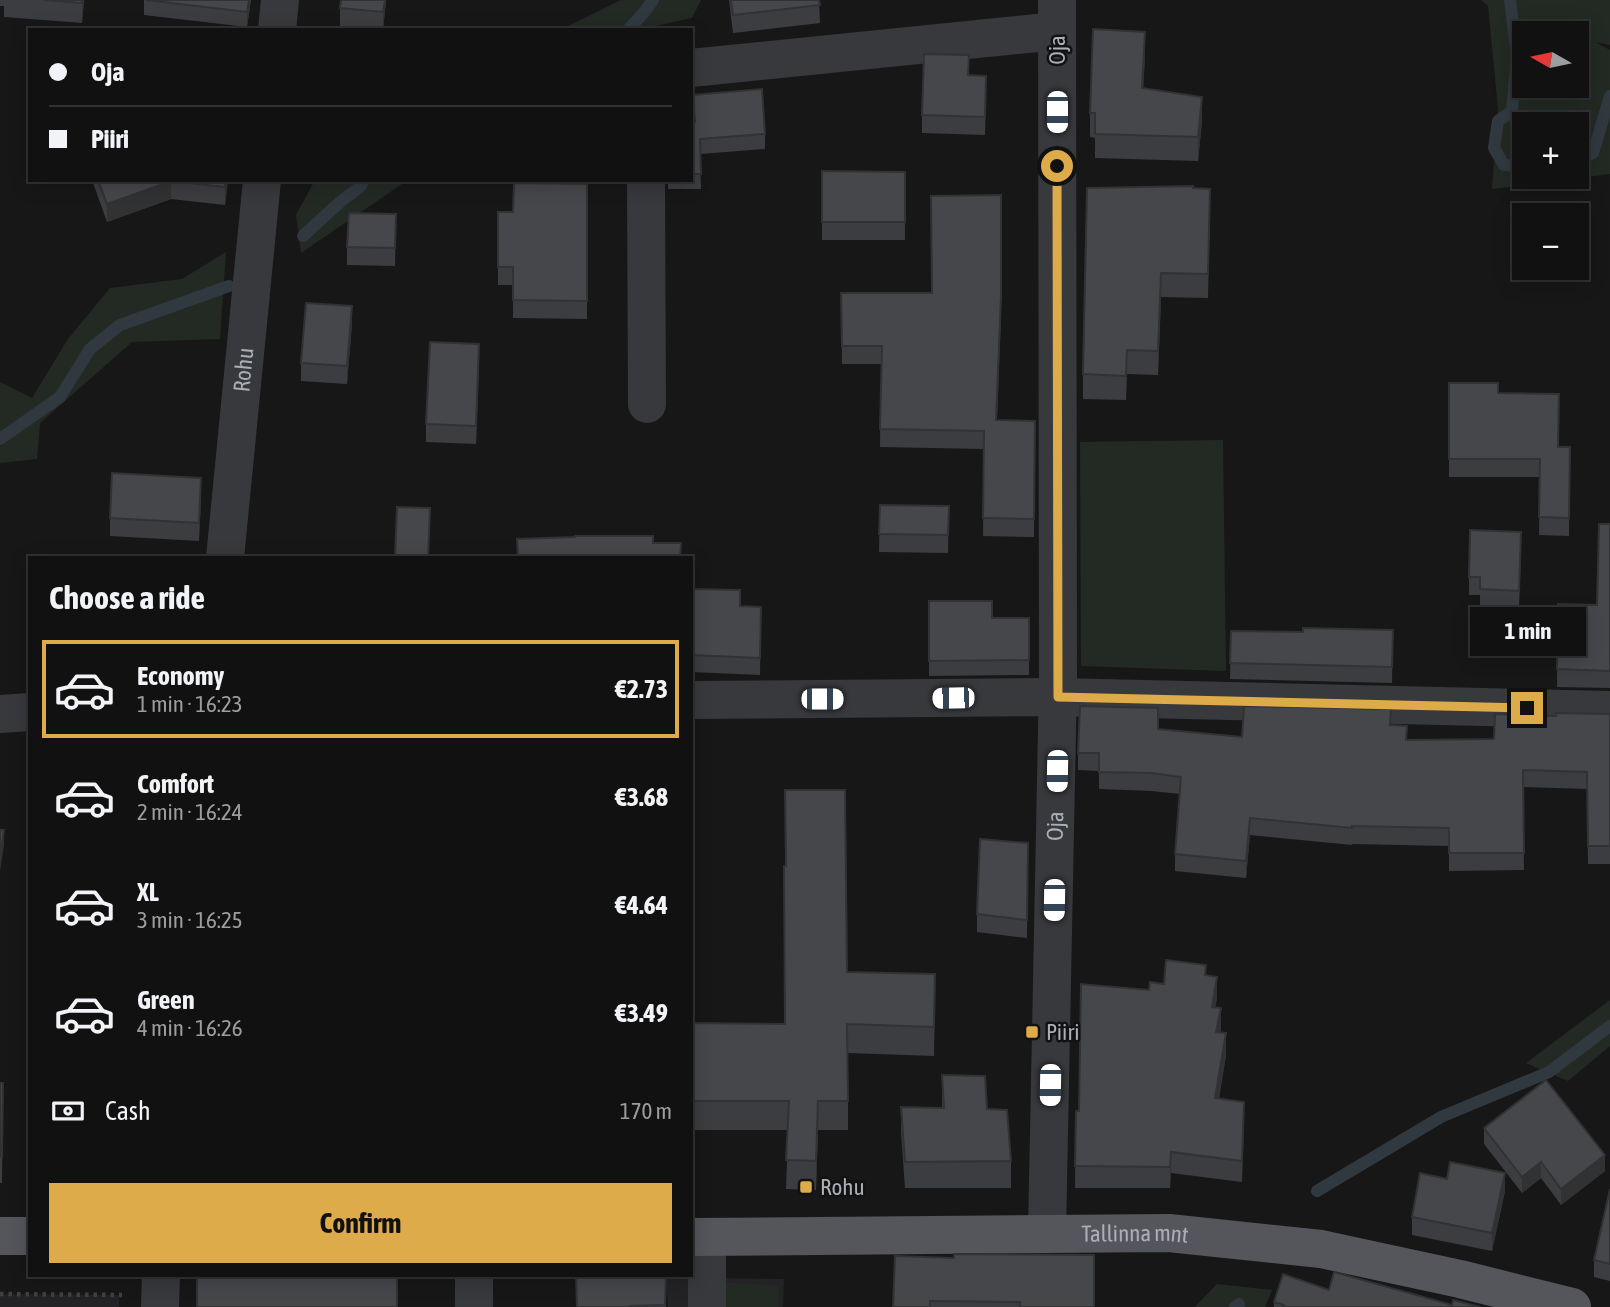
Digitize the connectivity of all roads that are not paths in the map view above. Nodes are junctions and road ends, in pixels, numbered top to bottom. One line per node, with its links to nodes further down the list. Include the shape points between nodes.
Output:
1 (279, 0): 3 (street)
2 (1057, 16): 4 (street); 9 (street, Oja)
3 (277, 28)
4 (693, 68)
5 (262, 182): 8 (street, Rohu)
6 (646, 182): 7 (street)
7 (647, 404)
8 (225, 556)
9 (1058, 697): 10 (street); 11 (street); 14 (street, Oja)
10 (693, 700)
11 (1610, 710)
12 (28, 712): 13 (street)
13 (0, 714)
14 (1047, 1234): 17 (main road, Tallinna mnt); 21 (main road, Tallinna mnt, via 1169,1233 1321,1249)
15 (0, 1236): 16 (main road)
16 (28, 1236)
17 (699, 1237): 20 (street)
18 (474, 1277): 19 (street)
19 (474, 1307)
20 (707, 1307)
21 (1572, 1307)

